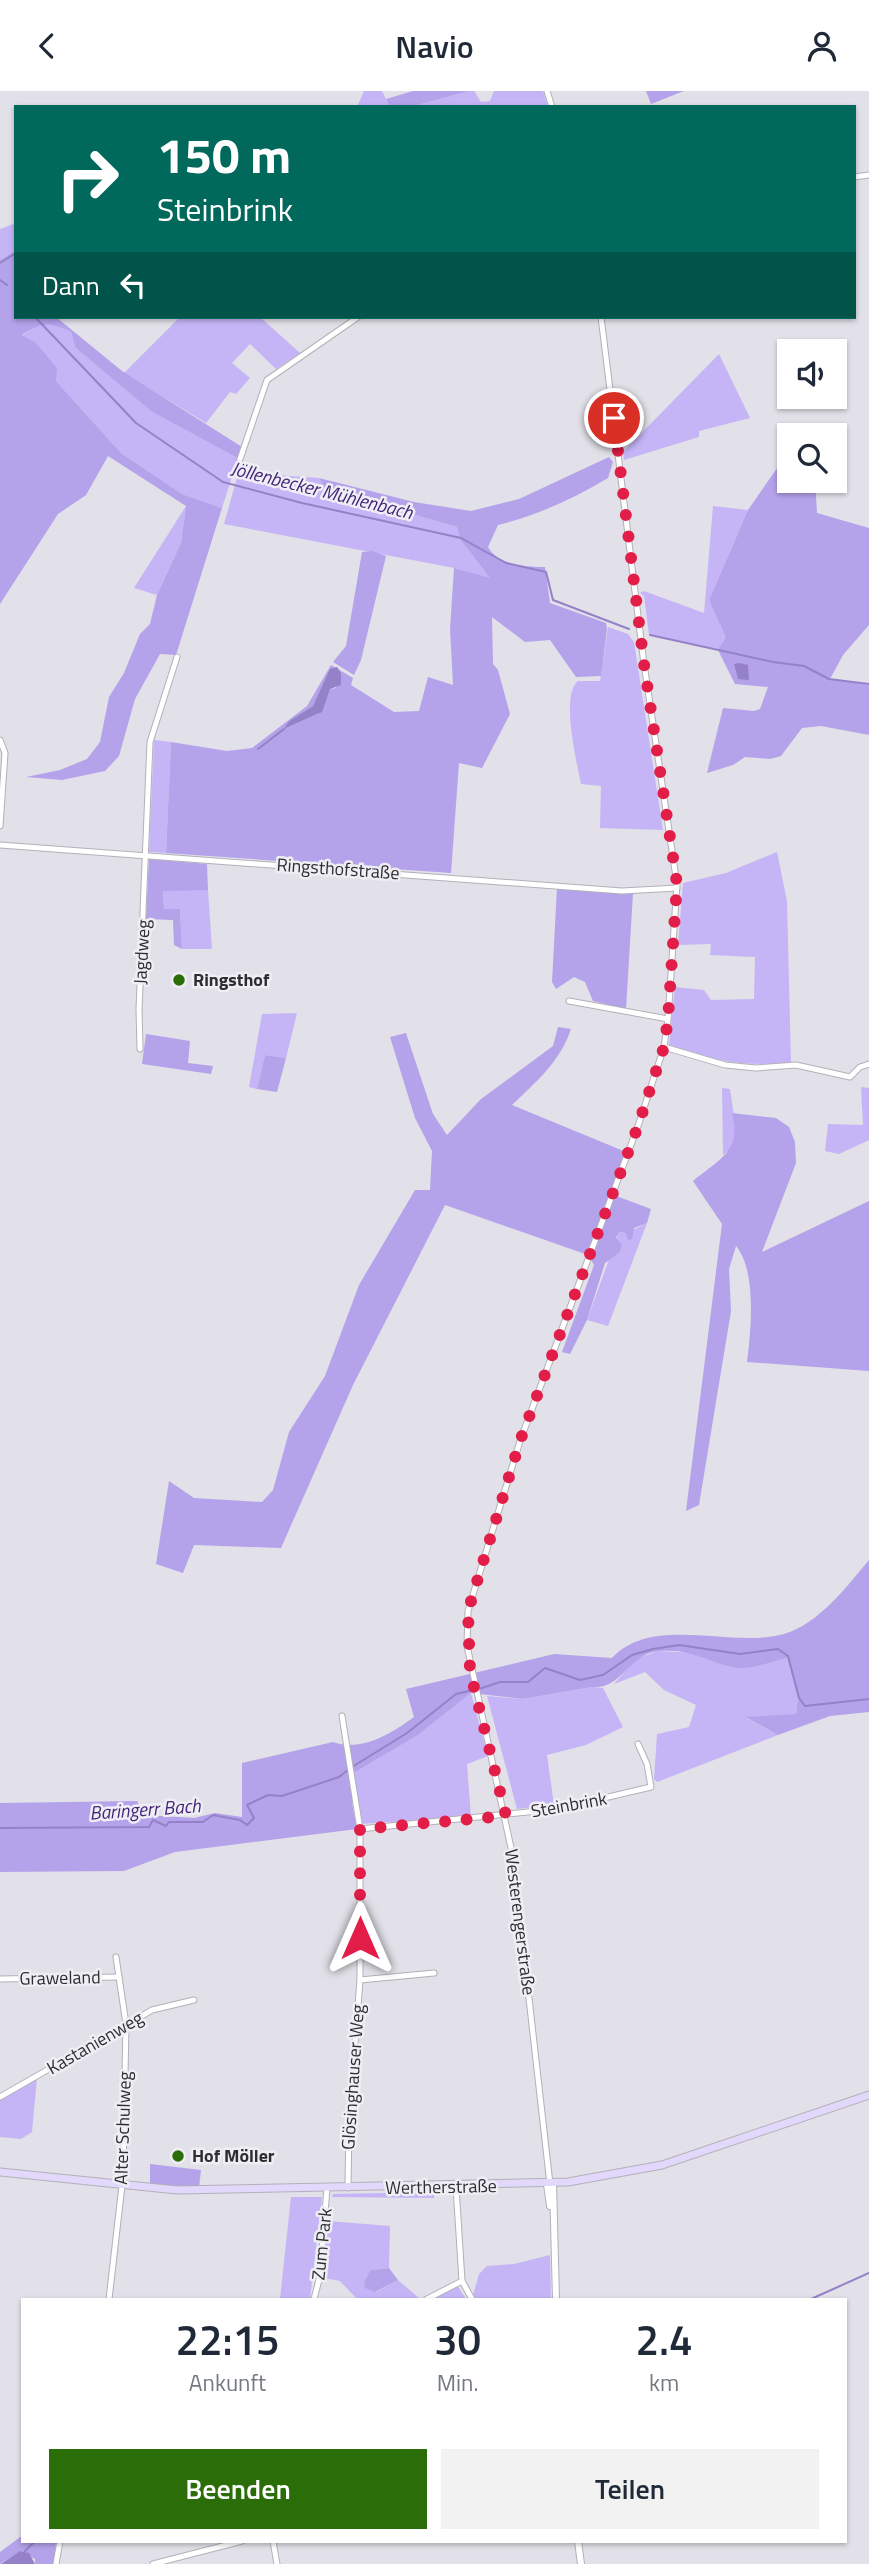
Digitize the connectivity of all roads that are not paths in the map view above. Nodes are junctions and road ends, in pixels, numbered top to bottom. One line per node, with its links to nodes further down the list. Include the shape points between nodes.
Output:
1 (355, 319): 3 (street, via 267,380)
2 (601, 319): 9 (street, Westerengerstraße)
3 (240, 459)
4 (177, 657): 8 (street, Jagdweg, via 150,742)
5 (0, 740): 6 (street, via 5,753)
6 (0, 826)
7 (0, 845): 8 (street, Ringsthofstraße)
8 (145, 855): 9 (street, Ringsthofstraße, via 622,891); 13 (street, Jagdweg)
9 (677, 888): 11 (street, Westerengerstraße)
10 (569, 1001): 11 (street)
11 (668, 1019): 12 (street, Westerengerstraße)
12 (664, 1047): 14 (street, via 725,1065 796,1065 850,1077); 17 (street, Westerengerstraße, via 614,1195 520,1441 468,1611 467,1646 474,1688)
13 (140, 1049)
14 (869, 1064)
15 (342, 1716): 18 (street, Glösinghauser Weg)
16 (638, 1744): 17 (street, Steinbrink, via 651,1787)
17 (506, 1816): 18 (street, Steinbrink); 29 (street, Westerengerstraße)
18 (360, 1829): 23 (street, Glösinghauser Weg)
19 (116, 1957): 21 (street, Alter Schulweg)
20 (434, 1973): 23 (street)
21 (119, 1977): 22 (street, Graweland); 25 (street, Alter Schulweg)
22 (0, 1979)
23 (360, 1980): 33 (street, Glösinghauser Weg)
24 (194, 2000): 25 (street, Kastanienweg, via 152,2010)
25 (126, 2024): 27 (street, Kastanienweg); 30 (street, Alter Schulweg)
26 (869, 2095): 29 (main road, Wertherstraße, via 662,2165)
27 (0, 2097)
28 (0, 2172): 30 (main road, Wertherstraße)
29 (550, 2184): 31 (main road, Wertherstraße); 39 (street, Westerengerstraße)
30 (122, 2186): 32 (main road, Wertherstraße); 35 (street, Alter Schulweg)
31 (456, 2187): 33 (main road, Wertherstraße); 34 (street)
32 (327, 2188): 33 (main road, Wertherstraße); 36 (street, Zum Park)
33 (348, 2188)
34 (461, 2281): 37 (street); 38 (street)
35 (109, 2298)
36 (314, 2298)
37 (429, 2298)
38 (471, 2298)
39 (556, 2298)
40 (60, 2543): 44 (street)
41 (234, 2543): 45 (street)
42 (273, 2543): 46 (street)
43 (578, 2543): 47 (street)
44 (56, 2564)
45 (153, 2564)
46 (277, 2564)
47 (581, 2564)

